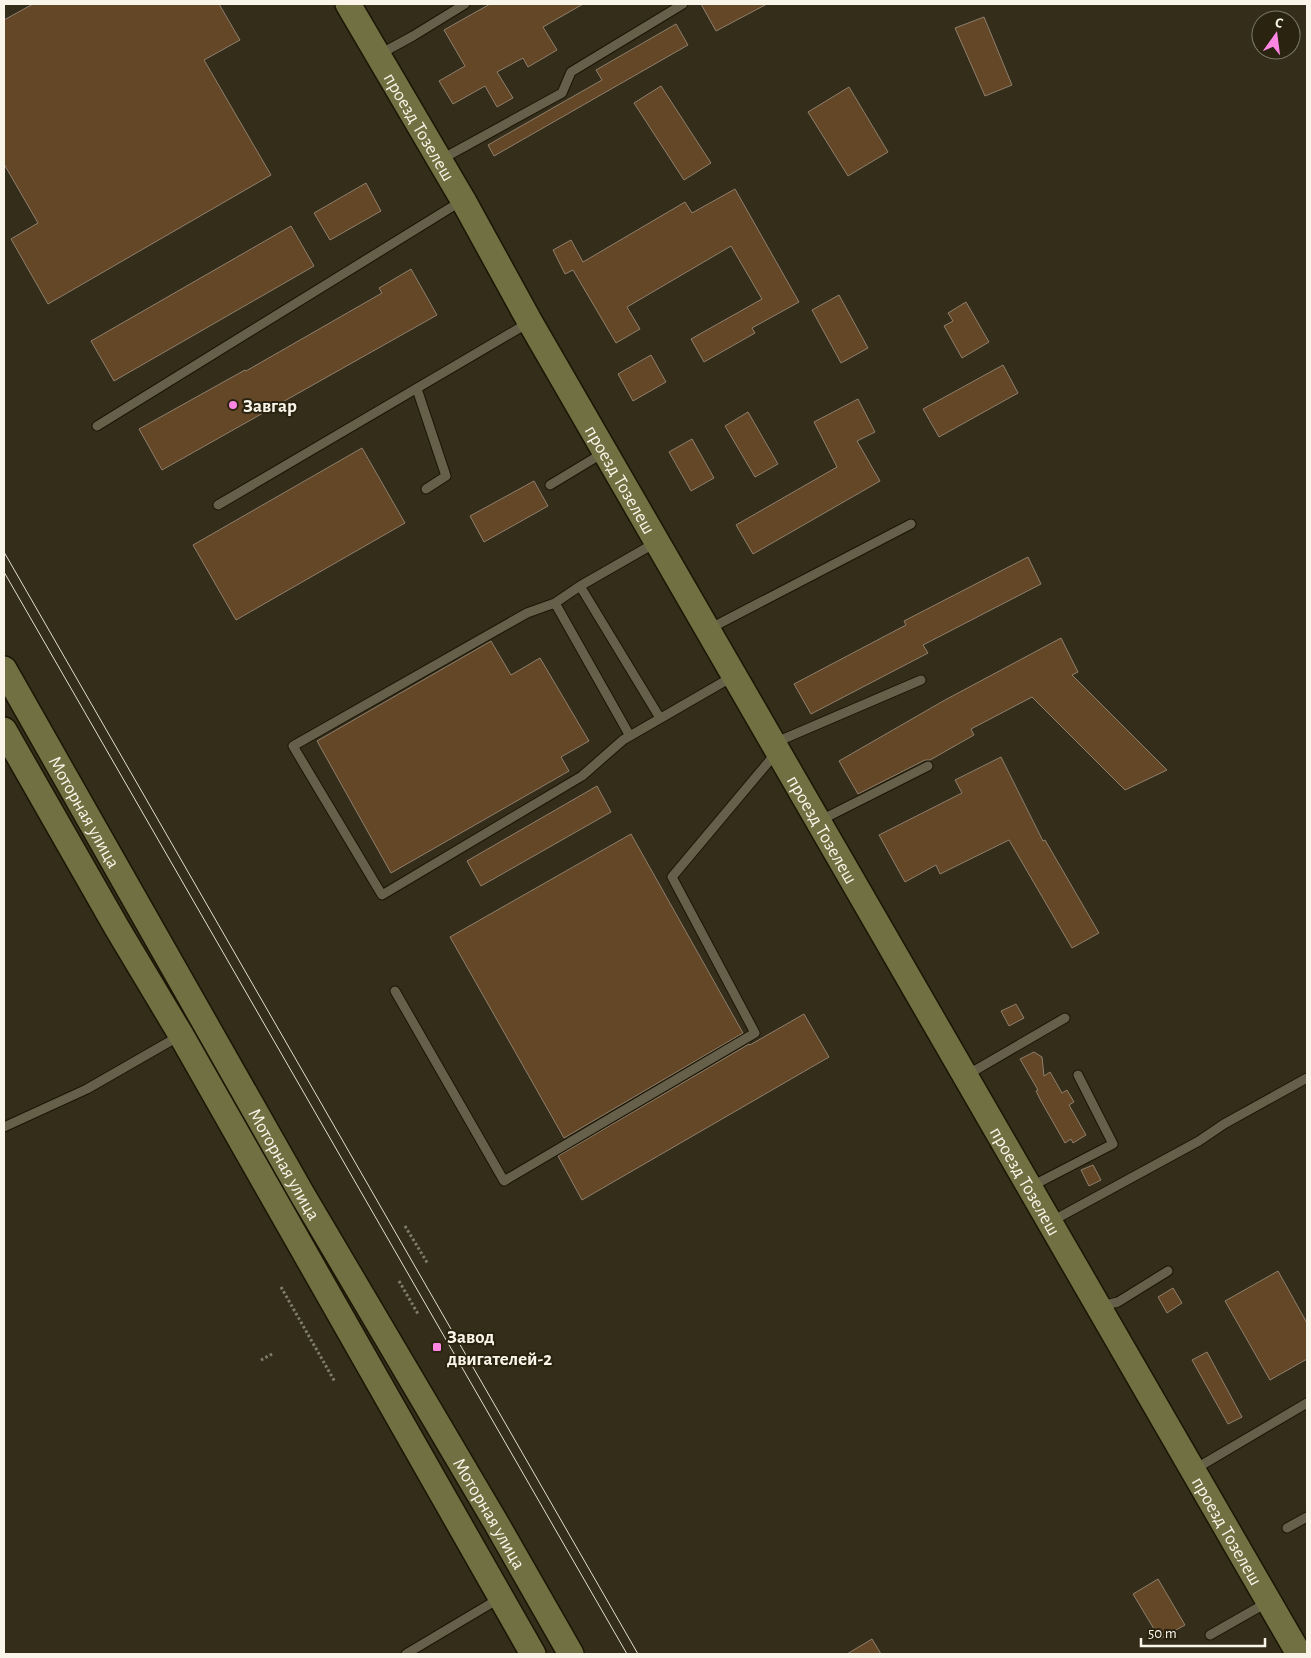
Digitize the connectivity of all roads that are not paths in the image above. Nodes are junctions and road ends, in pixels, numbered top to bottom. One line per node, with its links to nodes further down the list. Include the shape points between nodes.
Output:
1 (348, 4): 4 (main road, проезд Тозелеш)
2 (465, 4): 4 (lane)
3 (683, 4): 5 (lane, via 570,72 562,93)
4 (378, 55): 5 (main road, проезд Тозелеш)
5 (439, 160): 6 (main road, проезд Тозелеш)
6 (463, 200): 7 (main road, проезд Тозелеш); 9 (lane)
7 (530, 322): 8 (lane); 10 (main road, проезд Тозелеш)
8 (416, 388): 12 (lane, via 446,476); 13 (lane)
9 (98, 426)
10 (605, 452): 11 (lane); 15 (main road, проезд Тозелеш)
11 (550, 485)
12 (426, 489)
13 (218, 505)
14 (911, 524): 18 (lane)
15 (657, 542): 16 (lane); 18 (main road, проезд Тозелеш)
16 (580, 586): 17 (lane); 22 (lane)
17 (555, 603): 24 (lane); 24 (lane, via 527,613 293,746 382,895 582,776)
18 (708, 629): 20 (main road, проезд Тозелеш)
19 (4, 669): 28 (main road, Моторная улица)
20 (734, 676): 22 (lane); 25 (main road, проезд Тозелеш)
21 (921, 680): 25 (lane)
22 (660, 718): 24 (lane)
23 (4, 730): 29 (main road, Моторная улица)
24 (630, 736)
25 (776, 747): 27 (main road, проезд Тозелеш); 30 (lane, via 672,877 755,1033 504,1181)
26 (928, 766): 27 (lane)
27 (818, 821): 34 (main road, проезд Тозелеш)
28 (143, 913): 29 (main road); 50 (main road, Моторная улица, via 302,1194)
29 (117, 928): 32 (main road, Моторная улица)
30 (395, 991)
31 (1065, 1018): 34 (lane)
32 (181, 1034): 36 (lane, via 87,1089); 45 (main road, Моторная улица)
33 (1078, 1075): 37 (lane, via 1113,1144)
34 (965, 1076): 37 (main road, проезд Тозелеш)
35 (1307, 1078): 38 (lane)
36 (4, 1127)
37 (1030, 1188): 38 (main road, проезд Тозелеш)
38 (1049, 1222): 40 (main road, проезд Тозелеш)
39 (1168, 1270): 40 (lane, via 1118,1302)
40 (1098, 1306): 42 (main road, проезд Тозелеш)
41 (1307, 1404): 42 (lane)
42 (1193, 1470): 46 (main road, проезд Тозелеш)
43 (1307, 1517): 44 (lane)
44 (1287, 1528)
45 (500, 1598): 48 (lane); 49 (main road, Моторная улица)
46 (1268, 1602): 47 (lane); 51 (main road, проезд Тозелеш)
47 (1210, 1635)
48 (406, 1654)
49 (533, 1654)
50 (571, 1654)
51 (1299, 1654)

